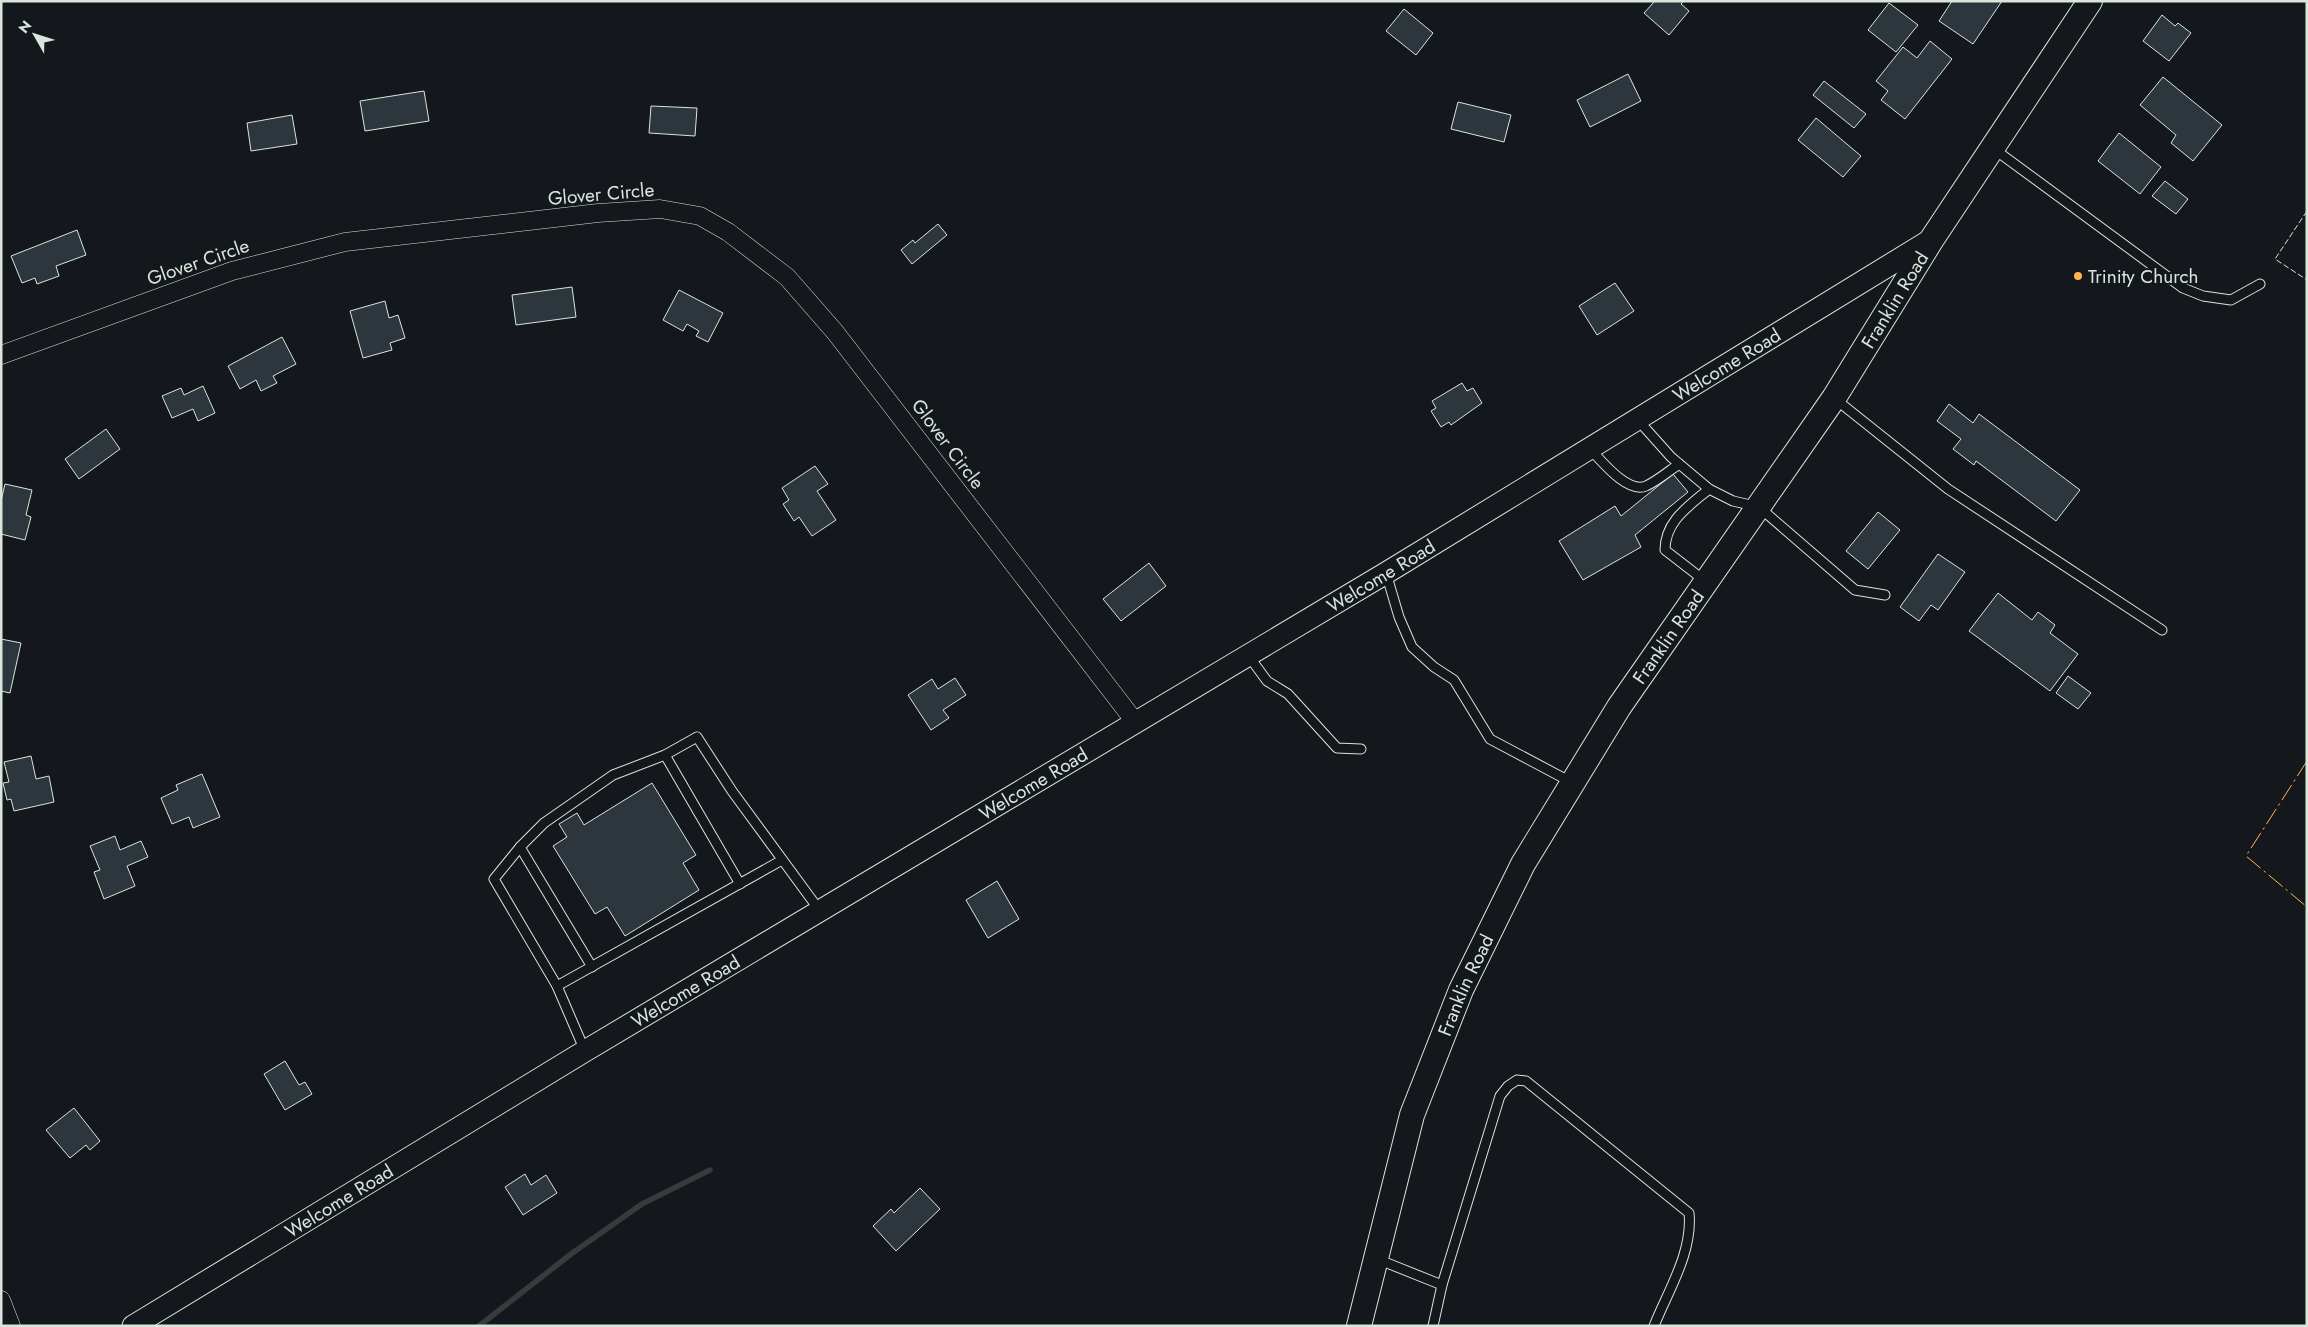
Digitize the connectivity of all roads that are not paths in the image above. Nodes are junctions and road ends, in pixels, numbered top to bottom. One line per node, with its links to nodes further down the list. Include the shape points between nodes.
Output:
1 (2090, 1): 2 (main road, Franklin Road)
2 (1993, 149): 3 (main road, Franklin Road); 4 (lane, via 2183,288 2203,296 2231,300)
3 (1932, 239): 6 (main road, Franklin Road); 7 (street, Welcome Road)
4 (2260, 284)
5 (1, 355): 17 (street, Glover Circle, via 232,270 344,242 598,213 660,209 700,216 728,232 788,276 835,332)
6 (1834, 398): 11 (main road, Franklin Road); 15 (lane, via 1948,489)
7 (1637, 419): 8 (street, Welcome Road); 9 (lane)
8 (1589, 448): 9 (lane, via 1622,481 1634,486 1644,487); 12 (street, Welcome Road)
9 (1679, 464): 10 (lane)
10 (1709, 489): 11 (lane, via 1732,501); 13 (lane, via 1680,513 1665,537 1665,550)
11 (1758, 507): 13 (main road, Franklin Road); 14 (lane, via 1855,590)
12 (1386, 573): 16 (street, Welcome Road); 20 (lane, via 1412,647 1454,680 1490,739)
13 (1707, 582): 20 (main road, Franklin Road)
14 (1885, 595)
15 (2162, 630)
16 (1248, 655): 17 (street, Welcome Road); 18 (lane, via 1267,680 1288,694 1337,748)
17 (1136, 723): 24 (street, Welcome Road)
18 (1361, 749)
19 (665, 755): 21 (lane, via 613,776 544,823); 22 (lane, via 697,737); 23 (lane)
20 (1571, 782): 28 (main road, Franklin Road, via 1522,864 1461,990 1412,1115)
21 (520, 847): 25 (lane); 26 (lane, via 494,879)
22 (782, 860): 23 (lane); 24 (lane)
23 (740, 884): 25 (lane)
24 (820, 911): 27 (street, Welcome Road)
25 (592, 967): 26 (lane)
26 (557, 986): 27 (lane)
27 (585, 1051): 32 (street, Welcome Road)
28 (1374, 1258): 29 (lane); 33 (main road, Franklin Road)
29 (1442, 1285): 34 (lane); 35 (lane, via 1500,1096 1517,1080 1526,1081 1689,1213 1691,1230 1685,1251)
30 (1, 1300): 31 (street)
31 (11, 1326)
32 (133, 1326)
33 (1359, 1326)
34 (1433, 1326)
35 (1654, 1326)

